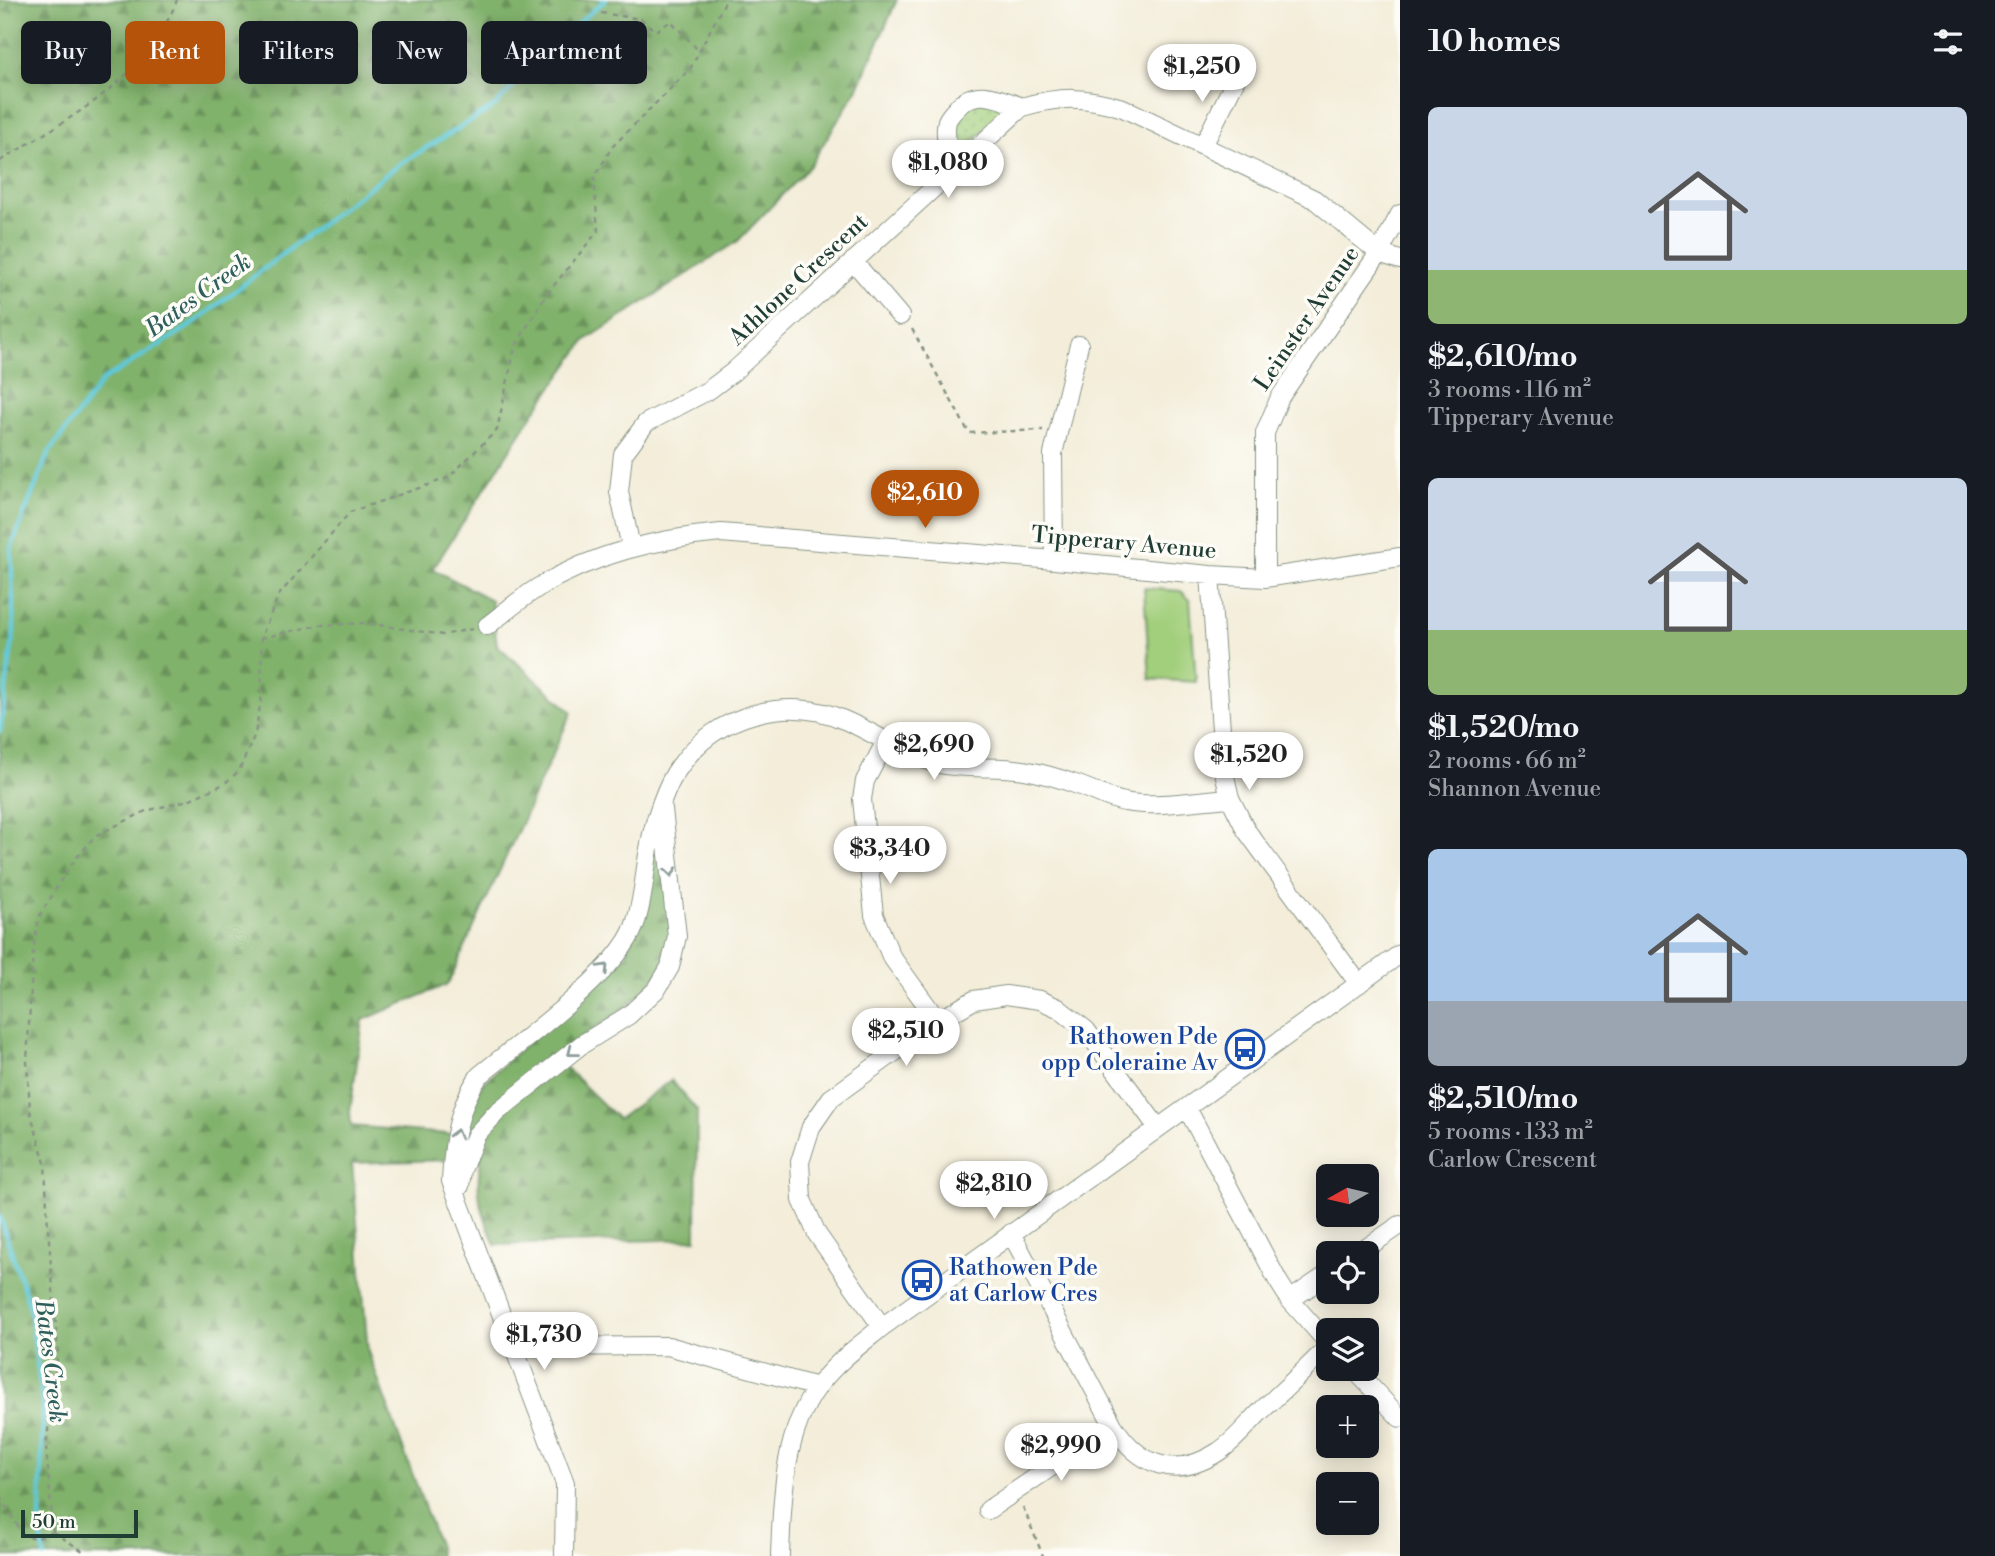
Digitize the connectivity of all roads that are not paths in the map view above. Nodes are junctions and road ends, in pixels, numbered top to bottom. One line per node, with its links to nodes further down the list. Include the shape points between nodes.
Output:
1 (1236, 79): 3 (street)
2 (1022, 107): 3 (street, Athlone Crescent, via 1070,97 1094,99); 4 (street, Athlone Crescent); 4 (street, via 994,96 976,96 960,104 947,120)
3 (1203, 146): 6 (street, Athlone Crescent, via 1314,199)
4 (953, 169): 8 (street, Athlone Crescent)
5 (1400, 214): 6 (street, Leinster Avenue)
6 (1379, 253): 7 (street); 15 (street, Leinster Avenue, via 1280,397 1265,433)
7 (1400, 260)
8 (853, 261): 9 (street); 11 (street, Athlone Crescent, via 733,372 646,423 623,453 619,492)
9 (900, 316)
10 (1079, 345): 13 (street, via 1053,454)
11 (631, 547): 13 (street, Tipperary Avenue, via 721,533); 16 (street, Tipperary Avenue, via 538,587)
12 (1400, 557): 15 (street, Tipperary Avenue)
13 (1054, 560): 14 (street, Tipperary Avenue)
14 (1210, 575): 15 (street, Tipperary Avenue); 18 (street, via 1224,772)
15 (1265, 578)
16 (487, 626)
17 (886, 741): 18 (street, via 938,763 1023,770 1126,803); 19 (street, via 822,712 789,708 751,714 719,728 680,765); 22 (street, via 865,782 862,799 874,915 891,956)
18 (1230, 798): 21 (street, via 1247,830)
19 (662, 805): 25 (street, one-way to 19, via 451,1181 453,1138 469,1091 479,1076 620,952 634,928 650,841); 25 (street, one-way to 25, via 677,936 670,967 657,989 629,1015 581,1045 497,1112 476,1135 462,1170)
20 (1400, 954): 21 (street)
21 (1359, 984): 23 (street)
22 (938, 1021): 24 (street, via 974,1000 1006,995 1058,1008 1086,1030); 31 (street, via 831,1098 811,1127 800,1162 802,1200 817,1234)
23 (1187, 1108): 24 (street); 30 (street)
24 (1158, 1128): 27 (street)
25 (458, 1200): 33 (street)
26 (1400, 1225): 28 (street)
27 (1011, 1233): 31 (street); 38 (street)
28 (1377, 1241)
29 (1316, 1282): 30 (street)
30 (1290, 1300): 32 (street)
31 (882, 1327): 36 (street)
32 (1316, 1331)
33 (514, 1346): 36 (street, via 668,1346); 40 (street, via 565,1483)
34 (1316, 1357): 38 (street, via 1219,1451 1195,1464 1167,1467 1145,1460 1125,1444)
35 (1365, 1381): 37 (street)
36 (817, 1387): 41 (street, via 792,1446 783,1486)
37 (1400, 1418)
38 (1113, 1425): 39 (street)
39 (988, 1510)
40 (564, 1556)
41 (780, 1556)

